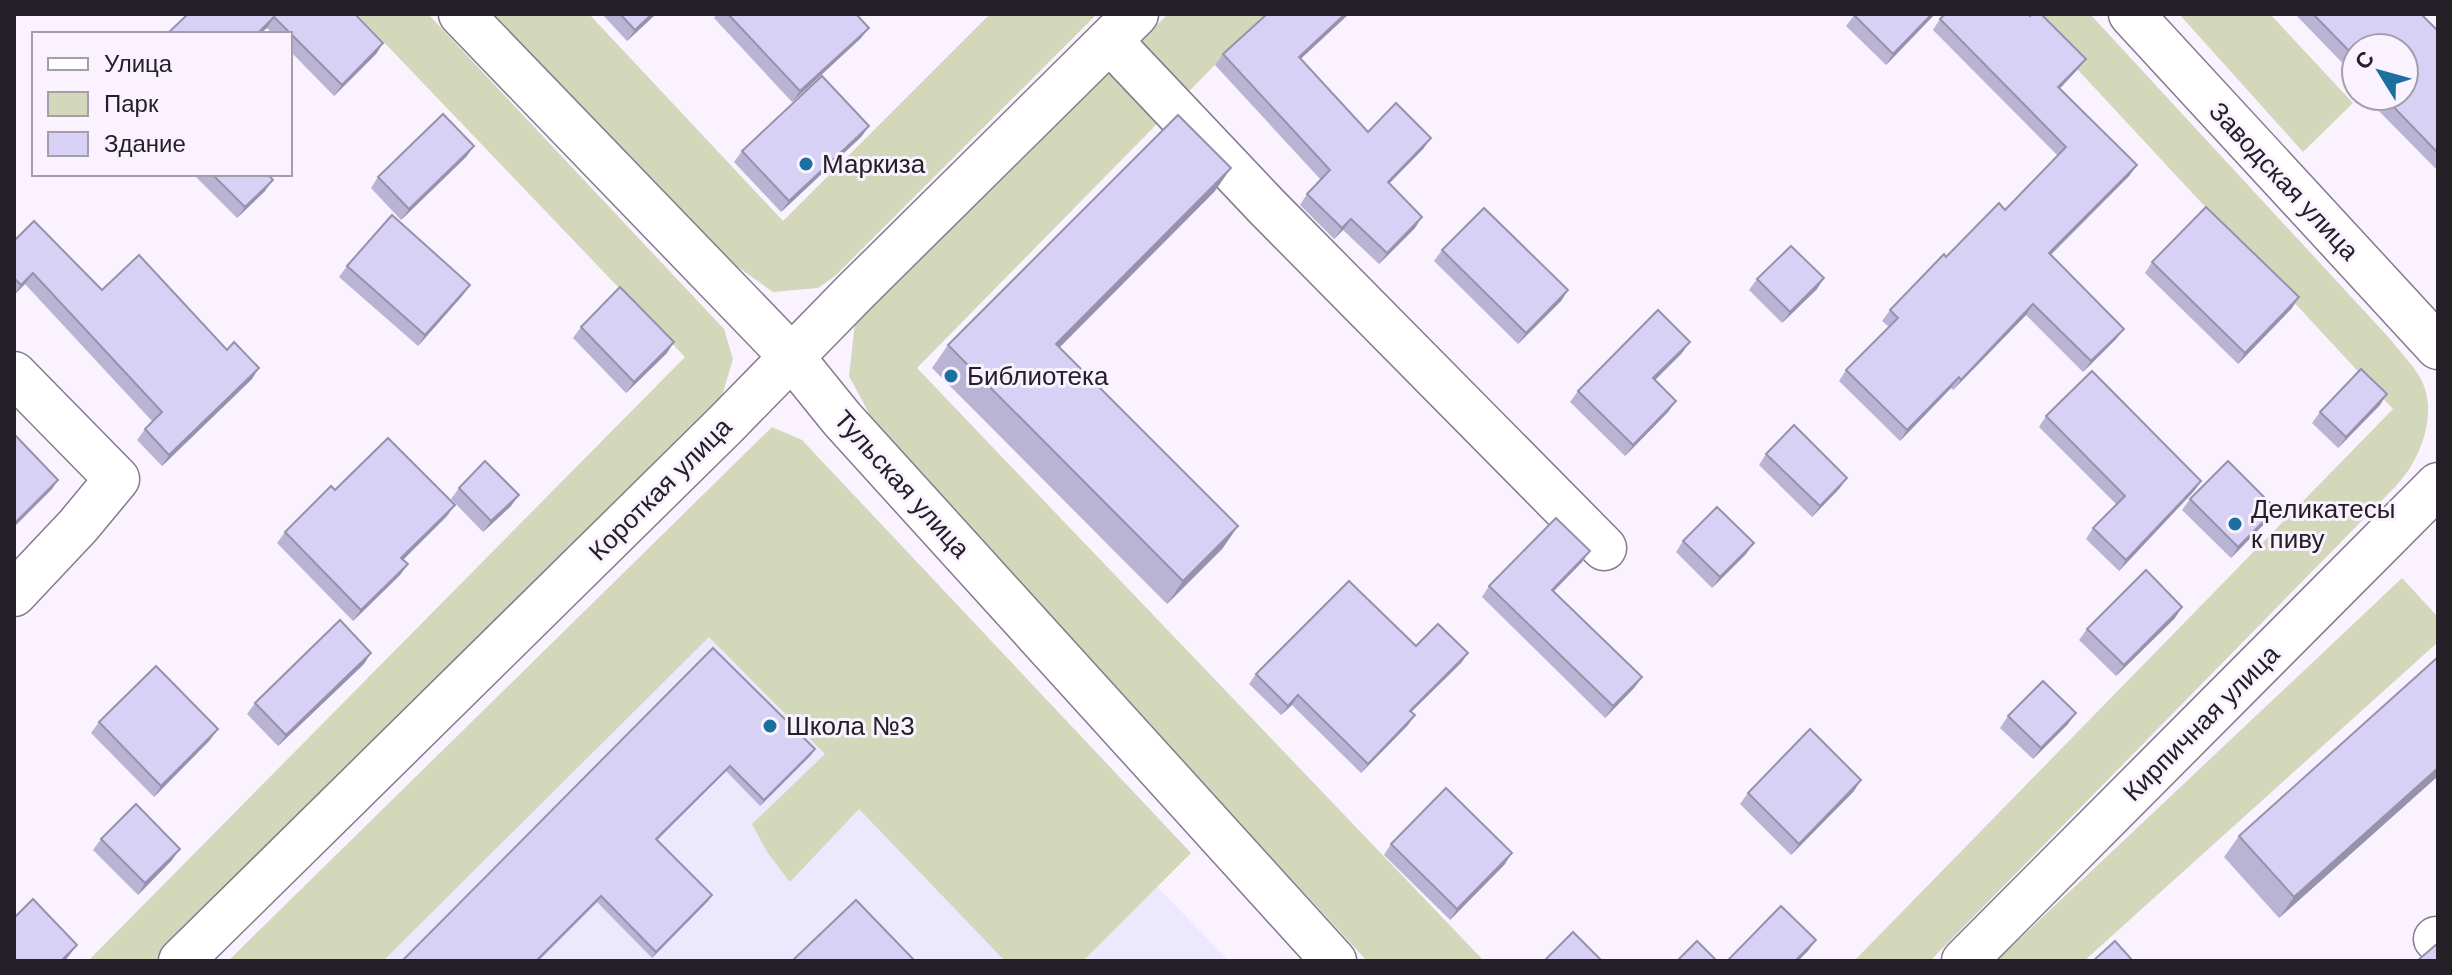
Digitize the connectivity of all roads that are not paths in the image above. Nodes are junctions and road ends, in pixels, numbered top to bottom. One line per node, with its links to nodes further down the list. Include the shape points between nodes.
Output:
1 (461, 14): 5 (street, Тульская улица)
2 (2131, 14): 4 (street, Заводская улица)
3 (1123, 28): 5 (street, Короткая улица); 8 (street, via 1267,207)
4 (2438, 347)
5 (791, 356): 10 (street, Короткая улица); 11 (street, Тульская улица, via 842,419)
6 (14, 374): 9 (street, via 117,479)
7 (2438, 485): 12 (street, Кирпичная улица)
8 (1604, 548)
9 (14, 594)
10 (181, 961)
11 (1334, 961)
12 (1964, 961)

